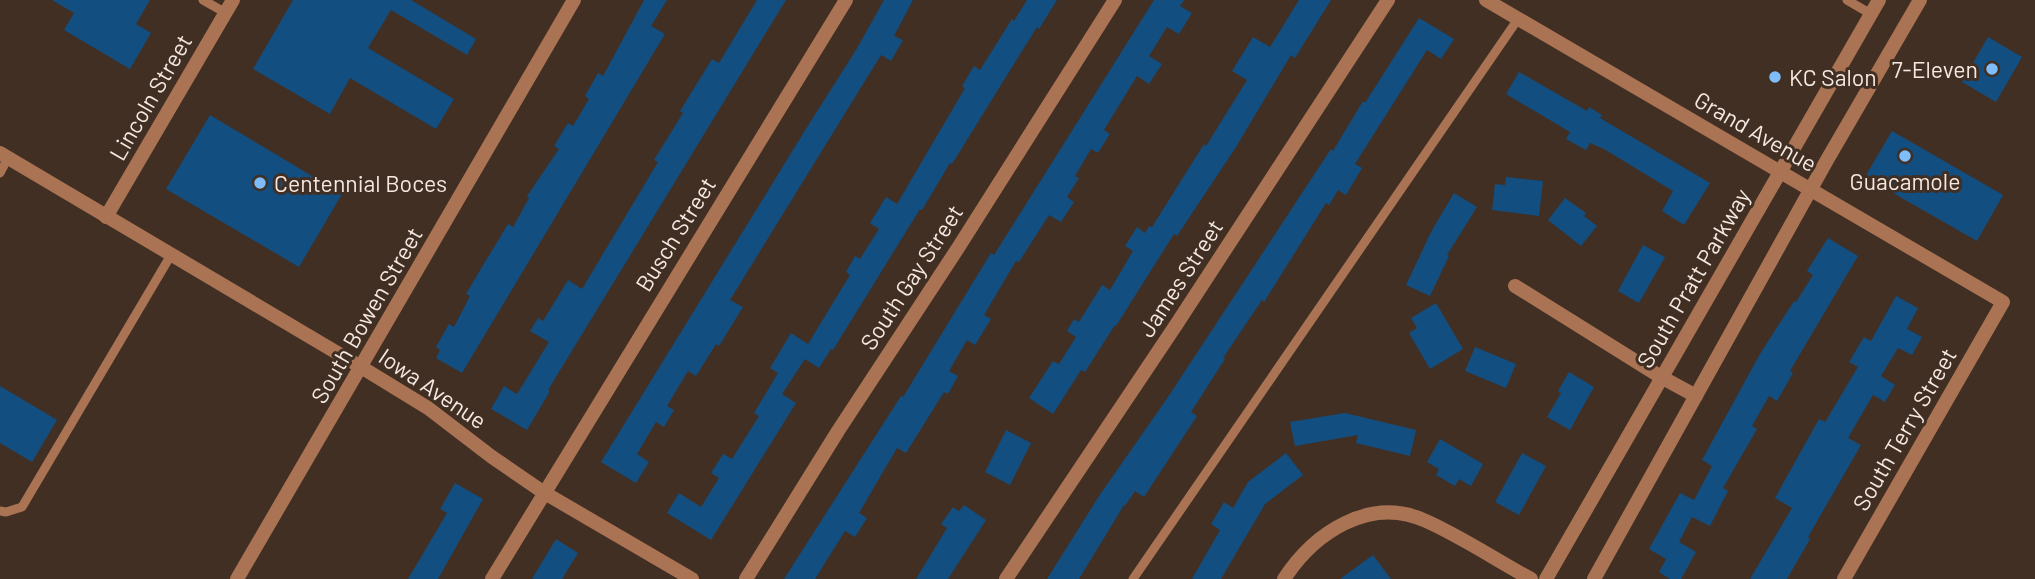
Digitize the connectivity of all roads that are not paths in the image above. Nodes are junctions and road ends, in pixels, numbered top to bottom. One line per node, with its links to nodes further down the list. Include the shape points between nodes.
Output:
1 (204, 0): 10 (lane)
2 (575, 0): 21 (street, South Bowen Street)
3 (846, 0): 24 (street, Busch Street)
4 (1115, 0): 29 (street, South Gay Street)
5 (1388, 0): 30 (street, James Street)
6 (1486, 0): 12 (street, Grand Avenue)
7 (1847, 0): 11 (lane)
8 (1879, 0): 11 (street, South Pratt Parkway)
9 (1920, 0): 16 (street)
10 (229, 6): 17 (street, Lincoln Street)
11 (1871, 14): 14 (street, South Pratt Parkway)
12 (1518, 19): 14 (street, Grand Avenue); 31 (lane)
13 (4, 156): 15 (lane); 17 (street, Iowa Avenue)
14 (1781, 172): 16 (street, Grand Avenue); 22 (street, South Pratt Parkway)
15 (0, 173)
16 (1811, 189): 20 (street, Grand Avenue); 23 (street)
17 (106, 217): 18 (street, Iowa Avenue)
18 (171, 255): 21 (street, Iowa Avenue); 25 (lane, via 22,507)
19 (1515, 286): 22 (street)
20 (2003, 302): 36 (street, South Terry Street)
21 (361, 367): 24 (street, Iowa Avenue, via 428,408); 26 (street, South Bowen Street)
22 (1661, 377): 23 (street); 34 (street, South Pratt Parkway)
23 (1696, 396): 35 (street)
24 (543, 492): 27 (street, Busch Street); 28 (street, Iowa Avenue)
25 (0, 511)
26 (237, 579)
27 (492, 579)
28 (692, 579)
29 (746, 579)
30 (1006, 579)
31 (1133, 579)
32 (1284, 579): 33 (street, via 1321,536 1342,523 1371,513 1402,513 1425,520)
33 (1531, 579)
34 (1546, 579)
35 (1594, 579)
36 (1844, 579)

